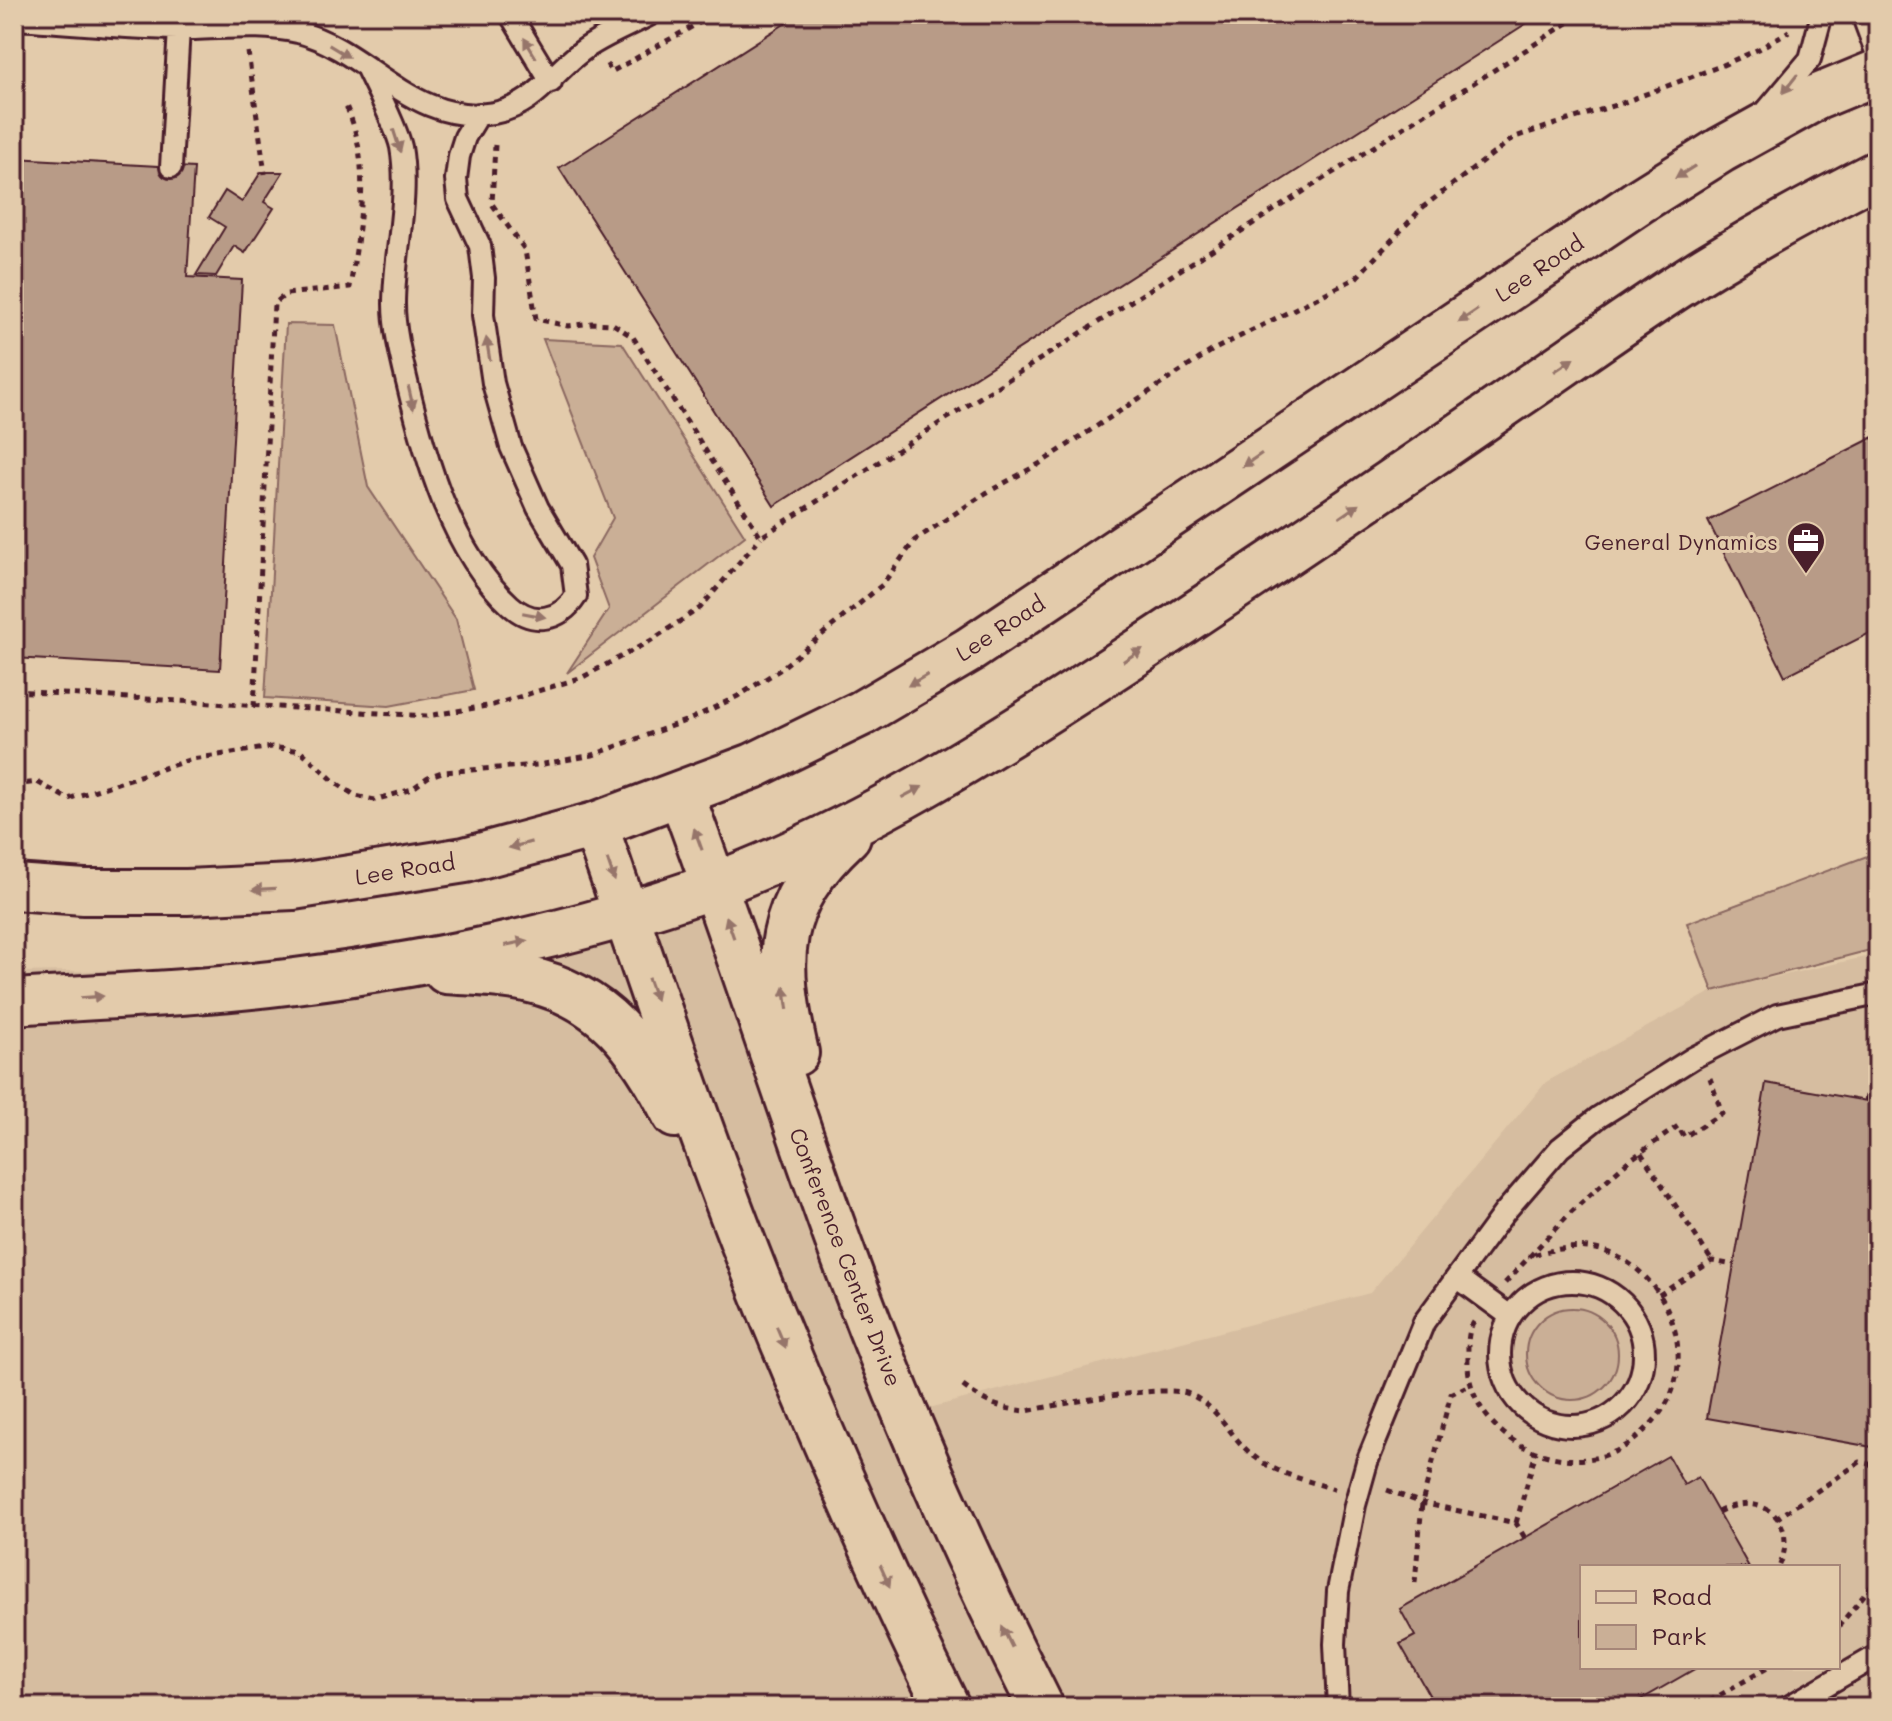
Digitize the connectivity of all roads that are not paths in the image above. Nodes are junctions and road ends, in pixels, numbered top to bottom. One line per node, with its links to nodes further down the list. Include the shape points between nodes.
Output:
1 (510, 14): 10 (lane, one-way to 1)
2 (651, 14): 10 (lane, via 582,51)
3 (1822, 14): 12 (lane, one-way to 12, via 1810,59 1776,103)
4 (1862, 14): 7 (lane)
5 (14, 19): 6 (lane)
6 (179, 28): 8 (lane, one-way to 8, via 259,26 301,33 334,46); 13 (lane)
7 (1878, 57)
8 (367, 69): 11 (lane, via 428,106); 11 (lane, one-way to 11, via 400,143 402,209 394,306 429,464 449,514 499,595 516,610 548,617 560,614 576,596 572,565 538,508 511,447 493,383 480,246 458,199 459,156)
9 (1878, 72): 12 (street, Lee Road, via 1815,98)
10 (551, 82): 11 (lane, via 522,102)
11 (479, 114)
12 (1721, 150): 15 (street, Lee Road, one-way to 15, via 969,650 848,720)
13 (171, 167)
14 (1878, 173): 16 (street, one-way to 14, via 1022,728 1709,266)
15 (681, 794): 17 (street, Lee Road); 18 (street, Conference Center Drive, one-way to 15)
16 (872, 813): 18 (street); 24 (street, one-way to 16, via 790,1027 784,932 810,877)
17 (595, 825): 19 (street, Lee Road, one-way to 19, via 465,860 293,887 187,892); 20 (street, one-way to 20)
18 (715, 885): 20 (street); 24 (street, Conference Center Drive, one-way to 18)
19 (14, 887)
20 (626, 915): 21 (street, one-way to 20, via 536,939); 25 (street, one-way to 25)
21 (392, 966): 23 (street, one-way to 21, via 293,982); 25 (street, via 526,979 561,990 615,1023 655,1076)
22 (1878, 994): 26 (lane, via 1777,1015 1693,1058 1599,1117 1560,1148 1524,1188)
23 (14, 1002)
24 (847, 1265): 30 (street, Conference Center Drive, one-way to 24, via 939,1491)
25 (756, 1273): 29 (street, one-way to 29, via 844,1485)
26 (1458, 1278): 27 (lane); 31 (lane, via 1424,1322 1384,1414 1355,1505 1338,1591)
27 (1510, 1316): 27 (lane, via 1502,1336 1504,1379 1536,1417 1560,1426 1581,1426 1617,1412 1628,1401 1639,1383 1644,1346 1639,1324 1609,1290 1563,1281 1542,1287)
28 (1878, 1655): 32 (lane)
29 (947, 1707)
30 (1041, 1707)
31 (1338, 1707)
32 (1788, 1707)

